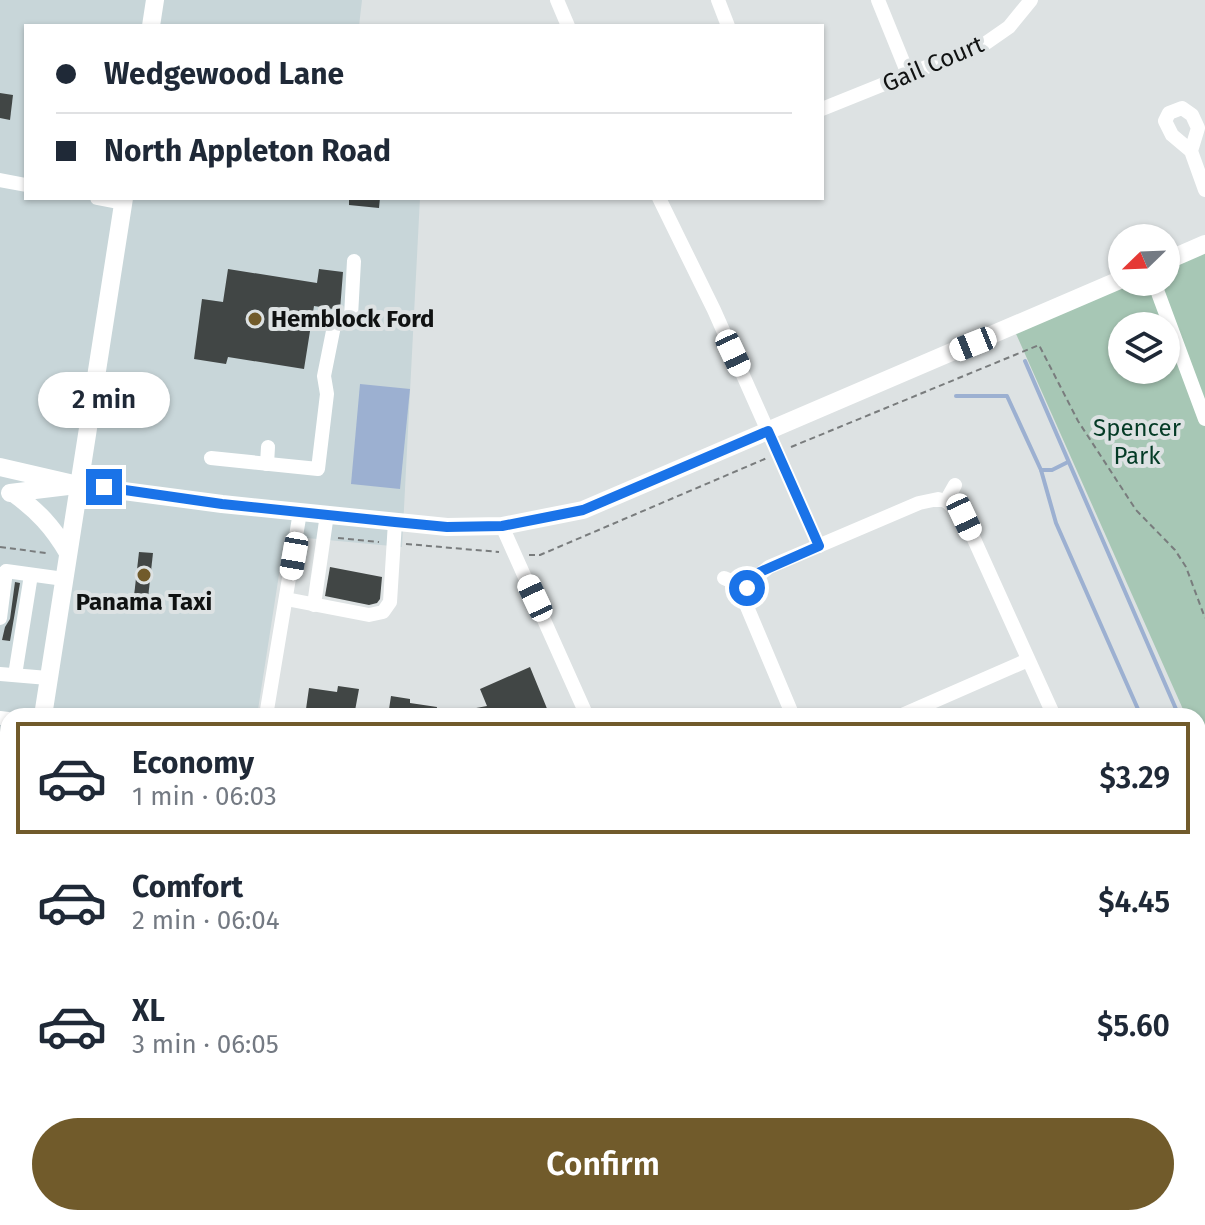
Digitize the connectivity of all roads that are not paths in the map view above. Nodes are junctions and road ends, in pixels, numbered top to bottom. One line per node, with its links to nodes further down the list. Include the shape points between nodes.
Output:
1 (155, 0): 6 (main road)
2 (557, 0): 7 (street)
3 (718, 0): 8 (street)
4 (878, 0): 9 (street)
5 (1031, 0): 9 (street, Gail Court, via 1009,27 986,43)
6 (151, 24)
7 (567, 24)
8 (727, 24)
9 (908, 74): 10 (street, Gail Court)
10 (824, 108)
11 (1191, 151): 14 (street)
12 (0, 180): 13 (street)
13 (24, 185)
14 (1205, 190)
15 (123, 200): 28 (main road)
16 (660, 200): 23 (street)
17 (1205, 244): 18 (main road)
18 (1180, 255)
19 (354, 261): 26 (street, via 351,316 334,326 324,376 327,394 318,469)
20 (1108, 285): 23 (main road)
21 (1159, 296): 22 (street)
22 (1205, 419)
23 (768, 431): 35 (main road, via 583,510); 36 (street)
24 (268, 447): 26 (street)
25 (211, 458): 26 (street)
26 (267, 464)
27 (0, 467): 28 (main road)
28 (78, 485): 30 (main road); 32 (main road); 37 (main road)
29 (955, 485): 31 (street)
30 (6, 493): 37 (main road, via 43,516)
31 (946, 501): 36 (street, via 919,503); 46 (street, via 964,517)
32 (300, 512): 33 (main road); 43 (street)
33 (327, 514): 34 (main road); 44 (street)
34 (395, 522): 35 (main road); 44 (street, via 390,602 383,612 369,615)
35 (502, 526): 51 (street)
36 (819, 546): 42 (street, via 760,572)
37 (68, 553): 41 (main road)
38 (3, 567): 39 (street); 45 (street)
39 (31, 575): 41 (street); 47 (street)
40 (724, 578): 42 (street)
41 (64, 579): 48 (main road)
42 (747, 588): 52 (street, via 745,602 753,627)
43 (286, 599): 44 (street); 50 (street)
44 (314, 605)
45 (0, 618)
46 (1028, 660): 53 (street); 54 (street)
47 (8, 675): 48 (street)
48 (48, 678): 49 (main road)
49 (44, 708)
50 (267, 708)
51 (583, 708)
52 (789, 708)
53 (918, 708)
54 (1050, 708)

